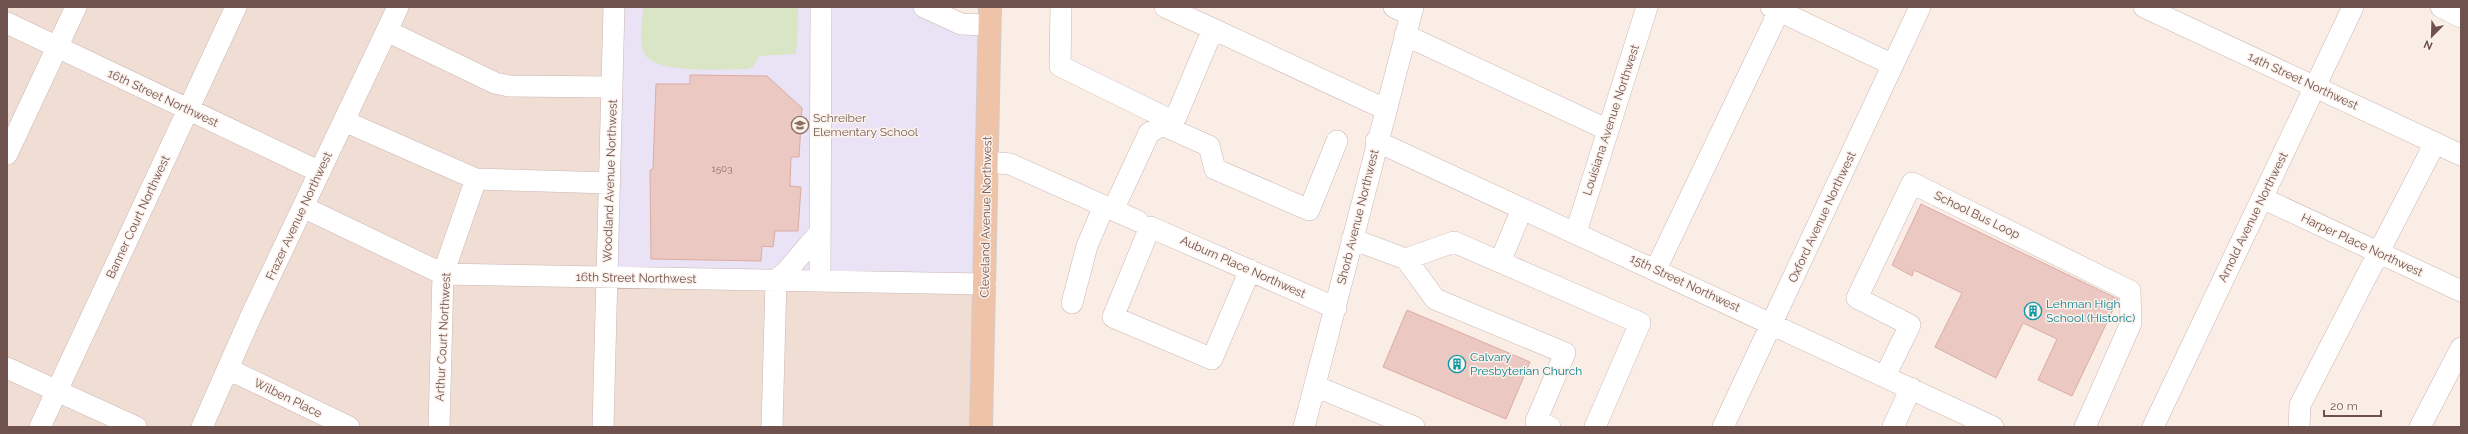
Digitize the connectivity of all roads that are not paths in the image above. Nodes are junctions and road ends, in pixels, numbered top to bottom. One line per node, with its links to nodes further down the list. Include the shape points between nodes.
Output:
1 (76, 7): 22 (street)
2 (236, 7): 27 (street, Banner Court Northwest)
3 (398, 7): 20 (street, Frazer Avenue Northwest)
4 (614, 7): 25 (street, Woodland Avenue Northwest)
5 (821, 7): 45 (street)
6 (924, 7): 16 (street, via 962,24)
7 (1061, 7): 29 (street, via 1060,66)
8 (1165, 7): 19 (street)
9 (1647, 7): 30 (street, Louisiana Avenue Northwest)
10 (1920, 7): 23 (street, Oxford Avenue Northwest)
11 (2144, 7): 24 (street, 14th Street Northwest)
12 (2353, 7): 24 (street, Arnold Avenue Northwest)
13 (2441, 7): 17 (street)
14 (1775, 9): 23 (street); 52 (street)
15 (1406, 10): 21 (street, Shorb Avenue Northwest)
16 (990, 16): 36 (main road, Cleveland Avenue Northwest)
17 (2461, 16)
18 (7, 23): 22 (street, 16th Street Northwest)
19 (1213, 29): 26 (street); 29 (street, via 1176,117)
20 (387, 31): 25 (street, via 495,83 509,86); 28 (street, Frazer Avenue Northwest)
21 (1405, 35): 26 (street, Shorb Avenue Northwest); 30 (street)
22 (57, 47): 27 (street, 16th Street Northwest); 34 (street)
23 (1893, 65): 61 (street, Oxford Avenue Northwest)
24 (2316, 87): 33 (street, 14th Street Northwest); 40 (street, Arnold Avenue Northwest)
25 (612, 88): 39 (street, Woodland Avenue Northwest)
26 (1385, 109): 32 (street, Shorb Avenue Northwest)
27 (188, 110): 37 (street, 16th Street Northwest); 68 (street, Banner Court Northwest)
28 (344, 121): 37 (street, Frazer Avenue Northwest); 38 (street)
29 (1166, 122): 31 (street, via 1210,146 1215,169 1309,210); 42 (street, via 1149,133)
30 (1608, 130): 46 (street, Louisiana Avenue Northwest)
31 (1337, 141)
32 (1376, 141): 43 (street, 15th Street Northwest); 47 (street, Shorb Avenue Northwest)
33 (2435, 143): 35 (street, 14th Street Northwest); 48 (street, via 2389,235)
34 (7, 154)
35 (2461, 155)
36 (987, 162): 42 (street, Auburn Place Northwest, via 1010,164); 57 (main road, Cleveland Avenue Northwest)
37 (320, 172): 41 (street, Frazer Avenue Northwest)
38 (476, 179): 39 (street); 53 (street, Arthur Court Northwest)
39 (610, 183): 54 (street, Woodland Avenue Northwest)
40 (2262, 198): 48 (street, Harper Place Northwest); 85 (street, Arnold Avenue Northwest)
41 (303, 207): 53 (street, 16th Street Northwest); 64 (street, Frazer Avenue Northwest)
42 (1109, 208): 44 (street, Auburn Place Northwest); 59 (street, via 1087,246)
43 (1522, 209): 46 (street, 15th Street Northwest); 50 (street)
44 (1144, 224): 51 (street, Auburn Place Northwest); 51 (street, via 1113,317 1212,359)
45 (820, 232): 55 (street); 56 (street)
46 (1576, 232): 52 (street, 15th Street Northwest)
47 (1352, 239): 49 (street); 60 (street, Shorb Avenue Northwest)
48 (2377, 252): 58 (street, Harper Place Northwest); 86 (street, via 2300,405)
49 (1406, 259): 50 (street, via 1454,242); 80 (street, via 1435,298 1565,353 1536,421)
50 (1500, 262): 81 (street, via 1640,323)
51 (1250, 270): 60 (street, Auburn Place Northwest)
52 (1656, 270): 61 (street, 15th Street Northwest)
53 (443, 274): 54 (street, 16th Street Northwest); 74 (street, Arthur Court Northwest)
54 (607, 278): 55 (street, 16th Street Northwest); 75 (street, Woodland Avenue Northwest)
55 (776, 280): 56 (street, 16th Street Northwest); 76 (street)
56 (820, 280): 57 (street, 16th Street Northwest)
57 (985, 284): 77 (main road, Cleveland Avenue Northwest)
58 (2461, 291)
59 (1072, 303)
60 (1336, 308): 66 (street, Shorb Avenue Northwest)
61 (1772, 323): 65 (street, 15th Street Northwest); 82 (street, Oxford Avenue Northwest)
62 (2461, 348): 87 (street)
63 (7, 368): 68 (street)
64 (228, 369): 72 (street, Frazer Avenue Northwest); 73 (street, Wilben Place)
65 (1885, 376): 67 (street, 15th Street Northwest); 84 (street, School Bus Loop, via 1910,325 1857,298 1912,183 2130,291 2131,323)
66 (1315, 386): 78 (street, Shorb Avenue Northwest); 79 (street)
67 (1911, 388): 69 (street, 15th Street Northwest); 83 (street)
68 (58, 391): 70 (street, Banner Court Northwest); 71 (street)
69 (1981, 425)
70 (40, 427)
71 (136, 427)
72 (202, 427)
73 (349, 427)
74 (439, 427)
75 (603, 427)
76 (772, 427)
77 (981, 427)
78 (1304, 427)
79 (1414, 427)
80 (1550, 427)
81 (1595, 427)
82 (1724, 427)
83 (1893, 427)
84 (2085, 427)
85 (2153, 427)
86 (2299, 427)
87 (2420, 427)

